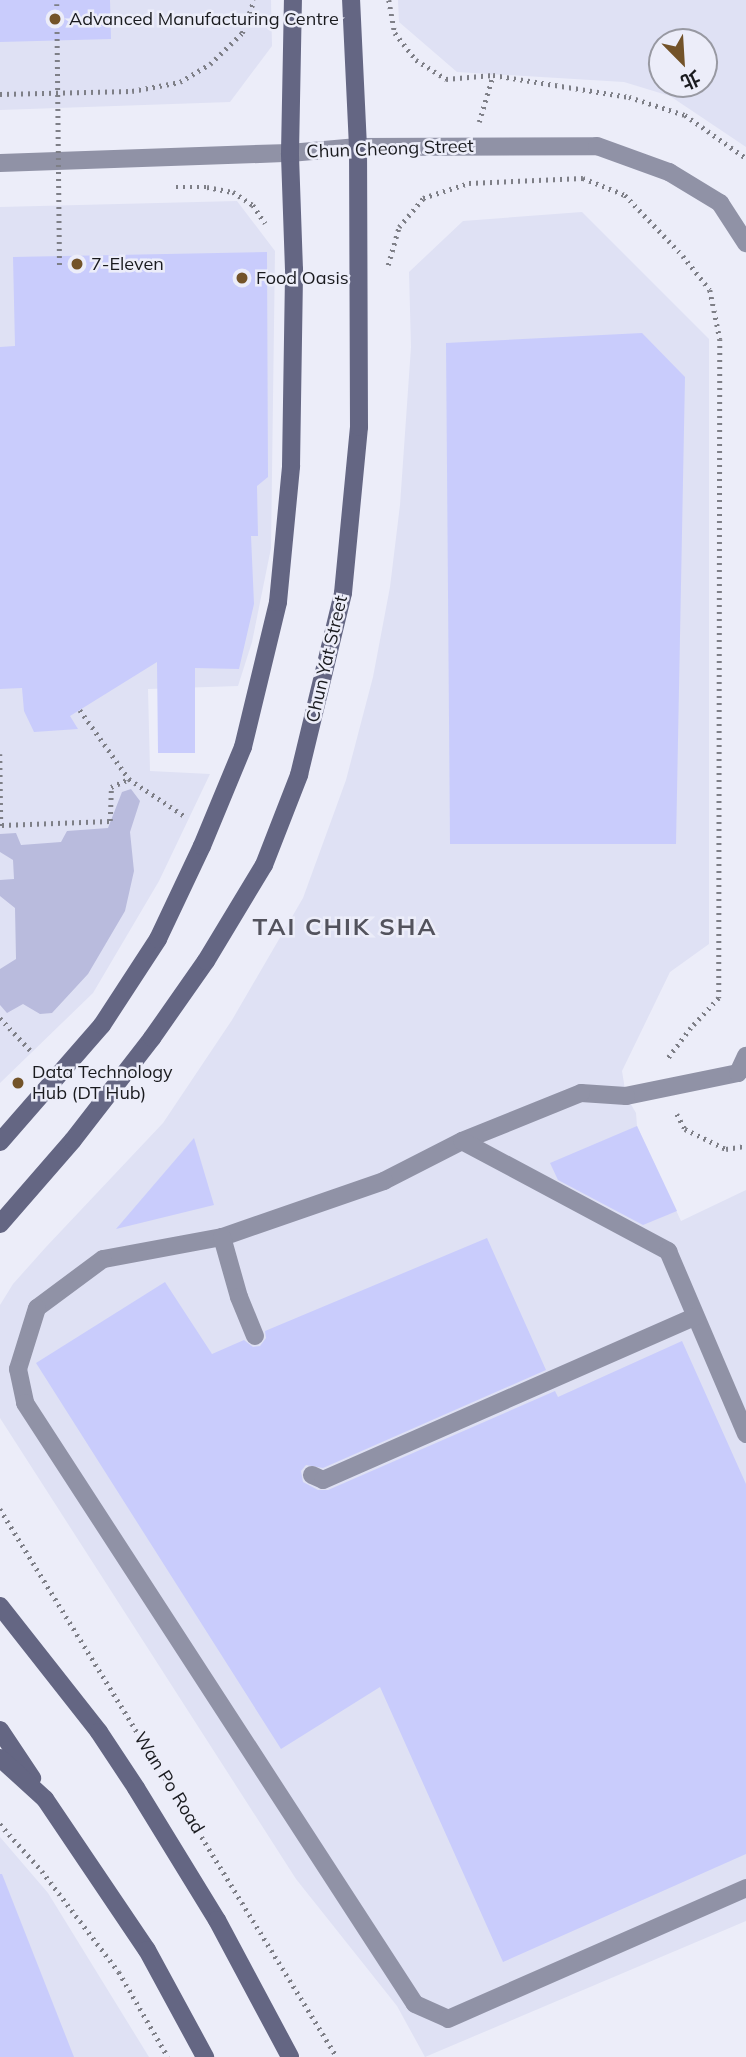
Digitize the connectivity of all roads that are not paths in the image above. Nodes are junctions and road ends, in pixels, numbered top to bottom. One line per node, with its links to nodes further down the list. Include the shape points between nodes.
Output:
1 (293, 0): 4 (street)
2 (351, 0): 3 (street, Chun Yat Street)
3 (358, 147): 4 (street, Chun Cheong Street); 6 (street, Chun Cheong Street, via 597,146 670,172 720,203); 10 (street, Chun Yat Street, via 359,427 344,593 299,775 264,865 206,961 73,1140)
4 (289, 153): 5 (street, Chun Cheong Street); 9 (street, via 294,270 291,466 278,602 243,747 158,939 102,1025)
5 (0, 163)
6 (746, 243)
7 (742, 1065): 8 (street, via 626,1096 581,1093)
8 (462, 1141): 11 (street, via 384,1181); 12 (street, via 668,1251)
9 (0, 1142)
10 (0, 1224)
11 (222, 1237): 13 (street); 20 (street, via 103,1259 37,1308 18,1368 25,1403 415,2004 448,2019)
12 (695, 1317): 14 (street); 15 (street, via 323,1480)
13 (255, 1336)
14 (746, 1434)
15 (312, 1475)
16 (0, 1606): 22 (street, Wan Po Road, via 99,1732 136,1788 217,1920)
17 (0, 1730): 19 (street)
18 (0, 1758): 19 (street)
19 (45, 1799): 21 (street, via 147,1950)
20 (746, 1888)
21 (205, 2057)
22 (290, 2057)

